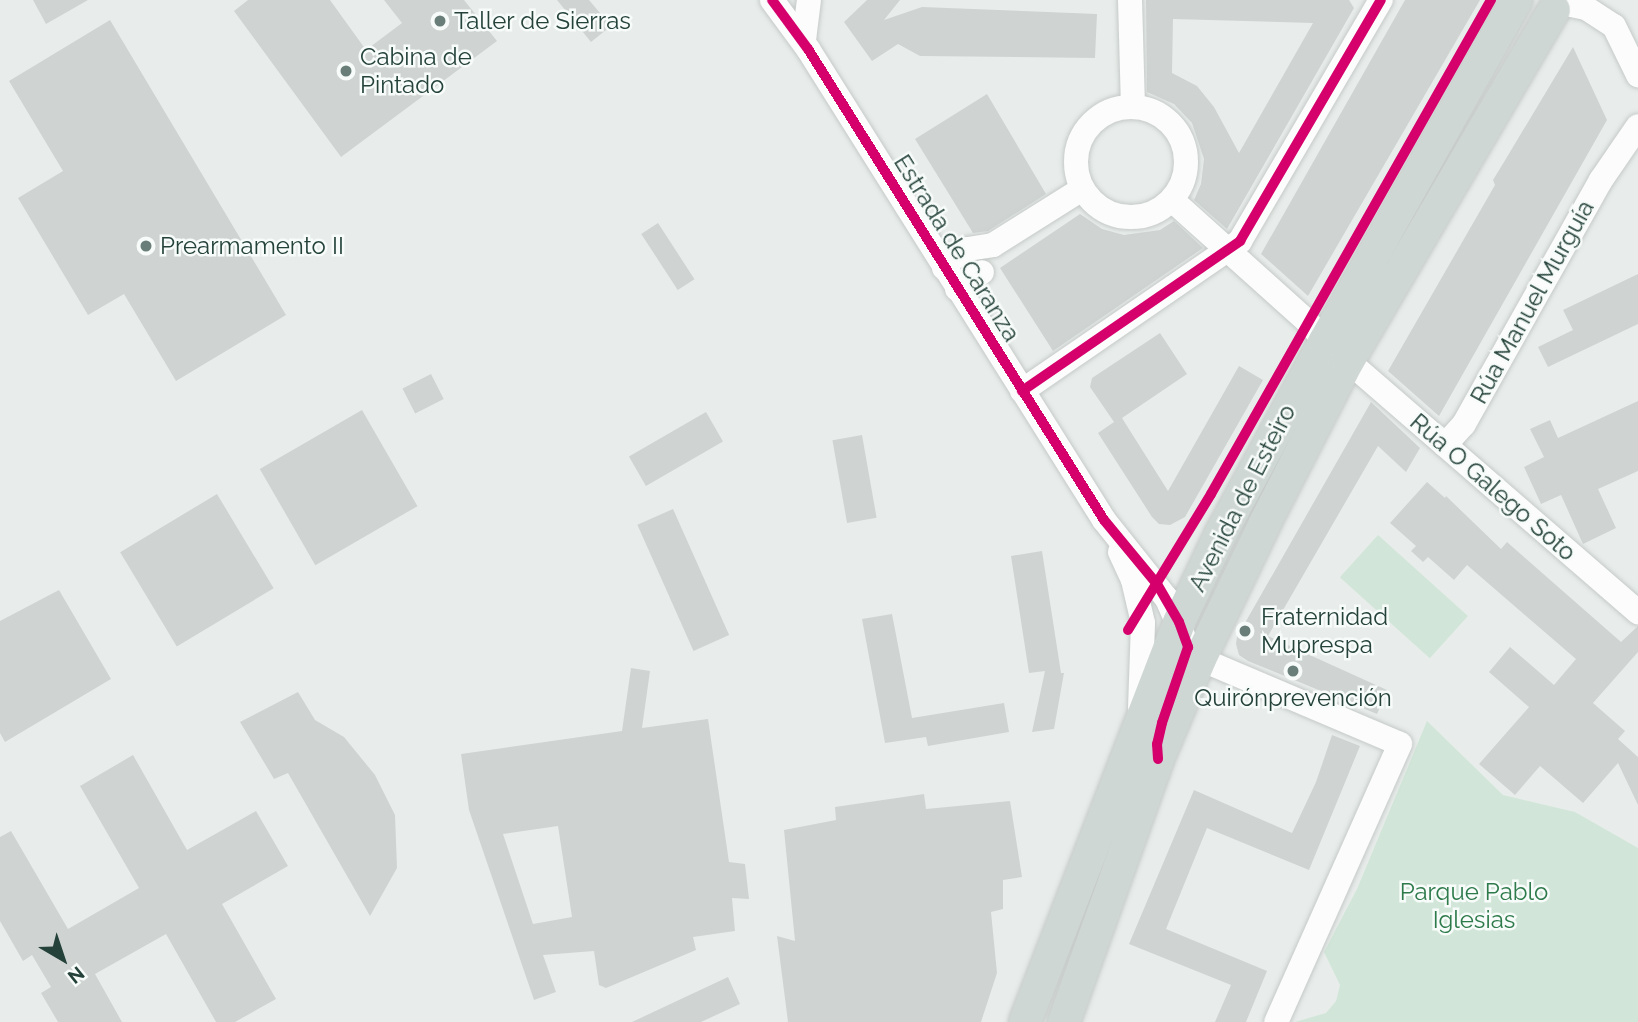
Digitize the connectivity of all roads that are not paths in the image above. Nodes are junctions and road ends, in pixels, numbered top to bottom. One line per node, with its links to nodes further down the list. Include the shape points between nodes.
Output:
1 (809, 0): 9 (street)
2 (1130, 0): 11 (street)
3 (1381, 0): 16 (street, via 1240,241)
4 (1516, 0): 20 (main road, Avenida de Esteiro)
5 (778, 1): 9 (street, Estrada de Caranza)
6 (1558, 4): 8 (street, via 1603,16); 21 (main road, Avenida de Esteiro)
7 (1614, 4): 8 (street)
8 (1624, 42): 10 (street)
9 (806, 44): 17 (street, Estrada de Caranza)
10 (1638, 75)
11 (1133, 107): 14 (street, via 1116,108 1088,126 1075,157); 15 (street, via 1151,110 1178,132 1185,149 1184,176)
12 (1638, 126): 13 (street, Rúa Manuel Murguía)
13 (1628, 155): 23 (street, Rúa Manuel Murguía, via 1464,424)
14 (1082, 189): 15 (street, via 1107,213 1124,218 1142,217); 17 (street, via 993,245 955,256)
15 (1172, 200): 16 (street)
16 (1226, 251): 20 (street); 22 (street)
17 (944, 268): 19 (street, Estrada de Caranza)
18 (982, 272): 19 (street)
19 (957, 289): 22 (street, Estrada de Caranza)
20 (1325, 341): 26 (main road, Avenida de Esteiro, via 1234,506)
21 (1348, 361): 23 (street, Rúa O Galego Soto); 27 (main road, Avenida de Esteiro)
22 (1022, 391): 24 (street, Estrada de Caranza)
23 (1445, 445): 25 (street, Rúa O Galego Soto)
24 (1104, 520): 26 (street, via 1157,584); 28 (street, via 1133,580 1143,622)
25 (1638, 612)
26 (1179, 622): 28 (main road, Avenida de Esteiro); 29 (street, via 1188,647 1162,723)
27 (1200, 659): 29 (main road, Avenida de Esteiro); 32 (street, via 1401,744)
28 (1142, 715): 30 (main road, Avenida de Esteiro)
29 (1158, 759): 31 (main road, Avenida de Esteiro)
30 (1025, 1022)
31 (1064, 1022)
32 (1276, 1022)

